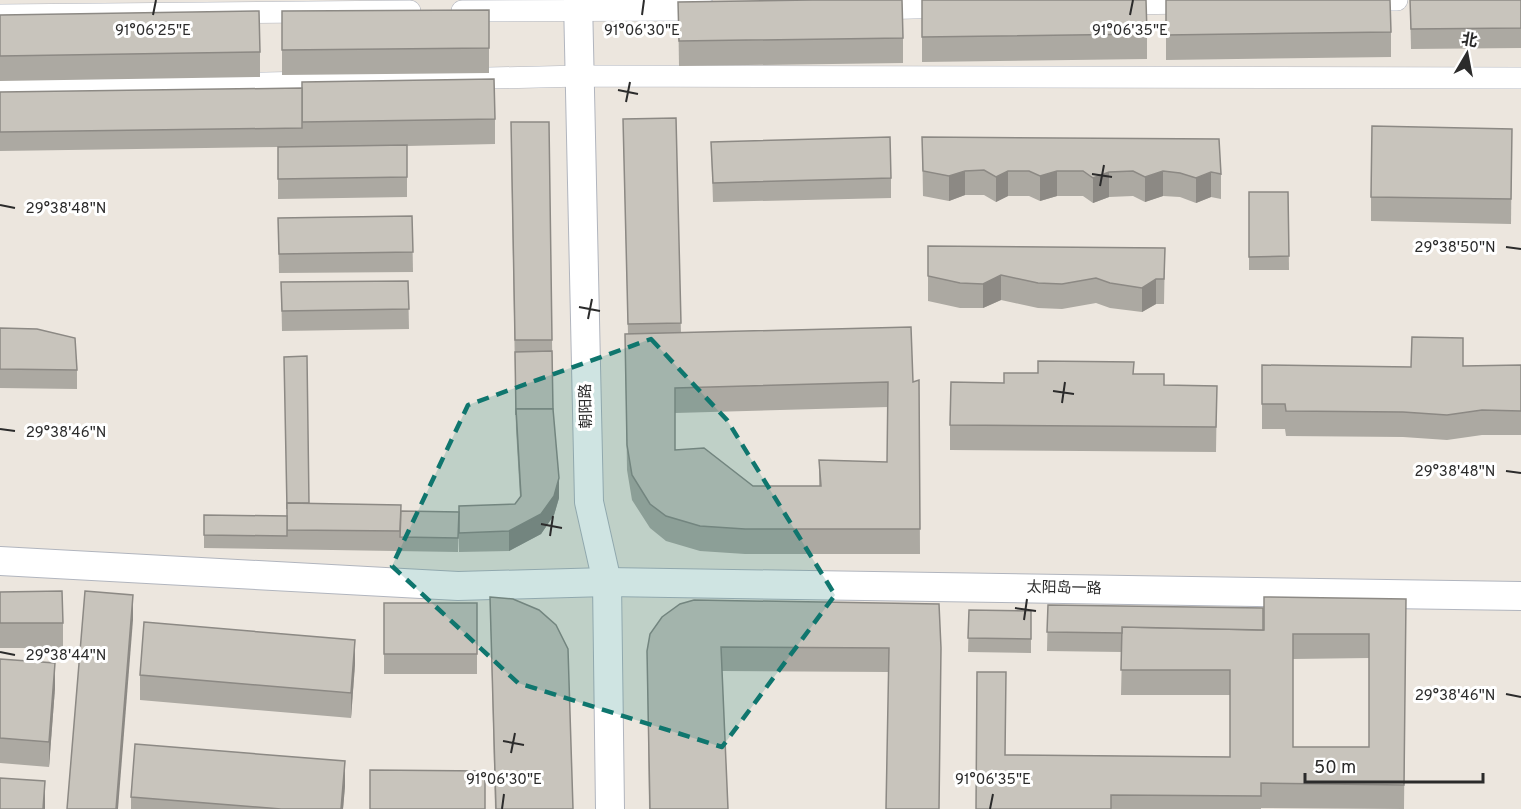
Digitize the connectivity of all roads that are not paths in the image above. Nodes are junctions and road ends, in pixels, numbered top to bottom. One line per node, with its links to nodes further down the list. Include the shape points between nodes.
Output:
1 (1397, 0): 2 (street)
2 (1339, 1)
3 (1211, 3): 4 (street)
4 (1095, 4)
5 (578, 6): 8 (street); 9 (street); 10 (street, 朝阳路)
6 (968, 7): 7 (street)
7 (852, 9)
8 (733, 10)
9 (0, 15)
10 (581, 76): 11 (street); 12 (street); 14 (street, 朝阳路, via 589,502)
11 (1521, 78)
12 (0, 89)
13 (0, 561): 14 (street, 太阳岛一路, via 458,586)
14 (607, 582): 15 (street, 太阳岛一路); 16 (street, 朝阳路)
15 (1521, 596)
16 (610, 809)

